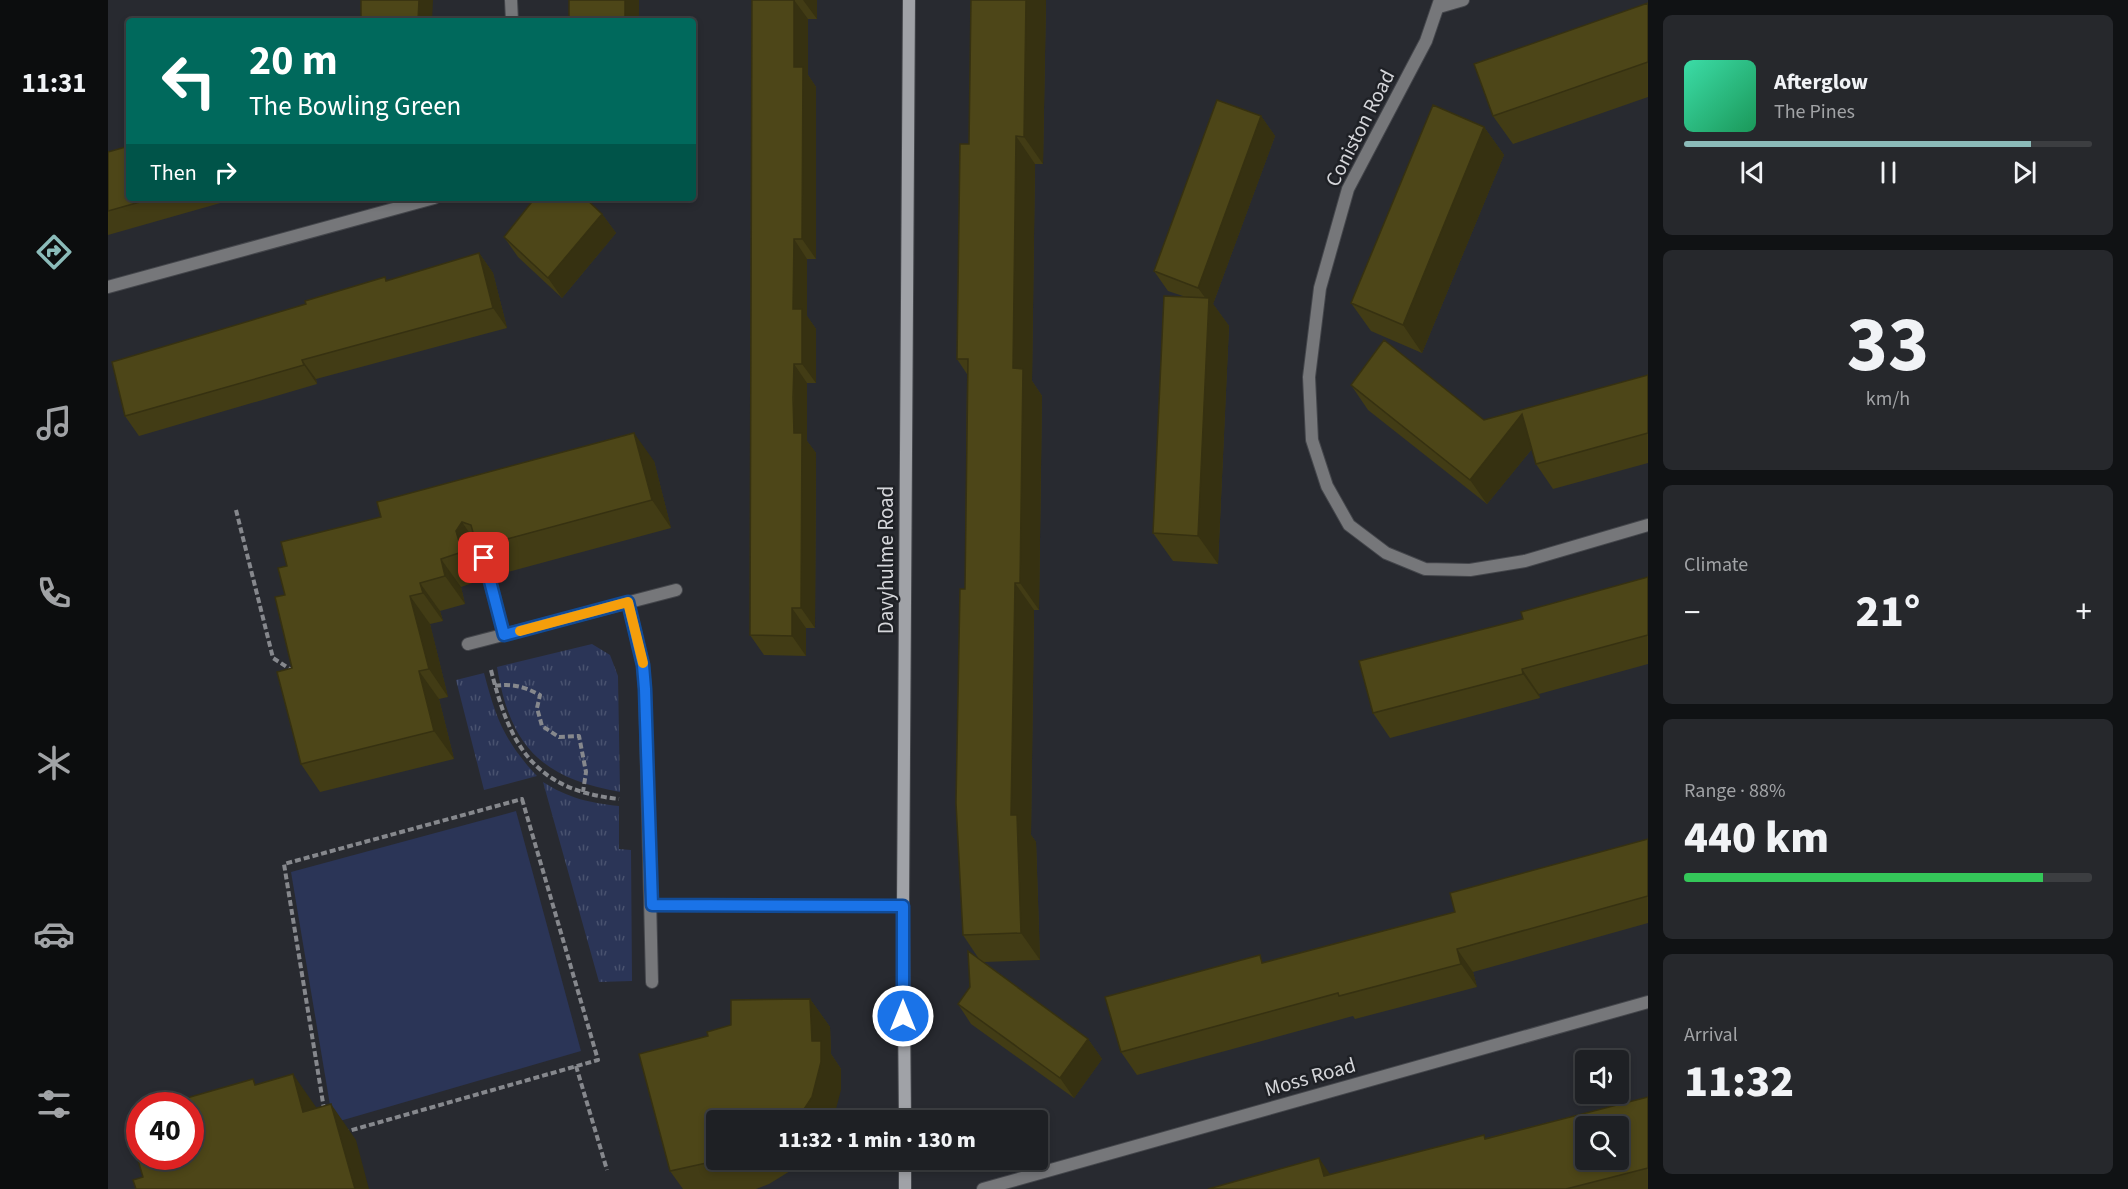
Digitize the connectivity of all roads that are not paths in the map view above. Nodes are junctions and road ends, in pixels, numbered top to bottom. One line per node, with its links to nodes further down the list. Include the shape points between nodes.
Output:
1 (511, 0): 5 (street)
2 (909, 0): 15 (street, Davyhulme Road)
3 (1463, 0): 4 (street)
4 (1440, 4): 8 (street, Coniston Road, via 1426,41 1348,189 1320,288 1310,388 1312,440 1326,486 1349,525 1386,553 1425,569 1470,570 1525,561)
5 (512, 18)
6 (423, 201): 7 (street)
7 (108, 287)
8 (1648, 525)
9 (484, 558): 12 (street)
10 (676, 590): 11 (street)
11 (628, 602): 12 (street); 14 (street, via 643,665)
12 (504, 635): 13 (street)
13 (468, 644)
14 (652, 905): 15 (street); 16 (street)
15 (903, 906): 18 (street, Davyhulme Road)
16 (652, 982)
17 (1648, 1002): 21 (street, Moss Road)
18 (905, 1110)
19 (905, 1170): 20 (street)
20 (905, 1189)
21 (983, 1189)

